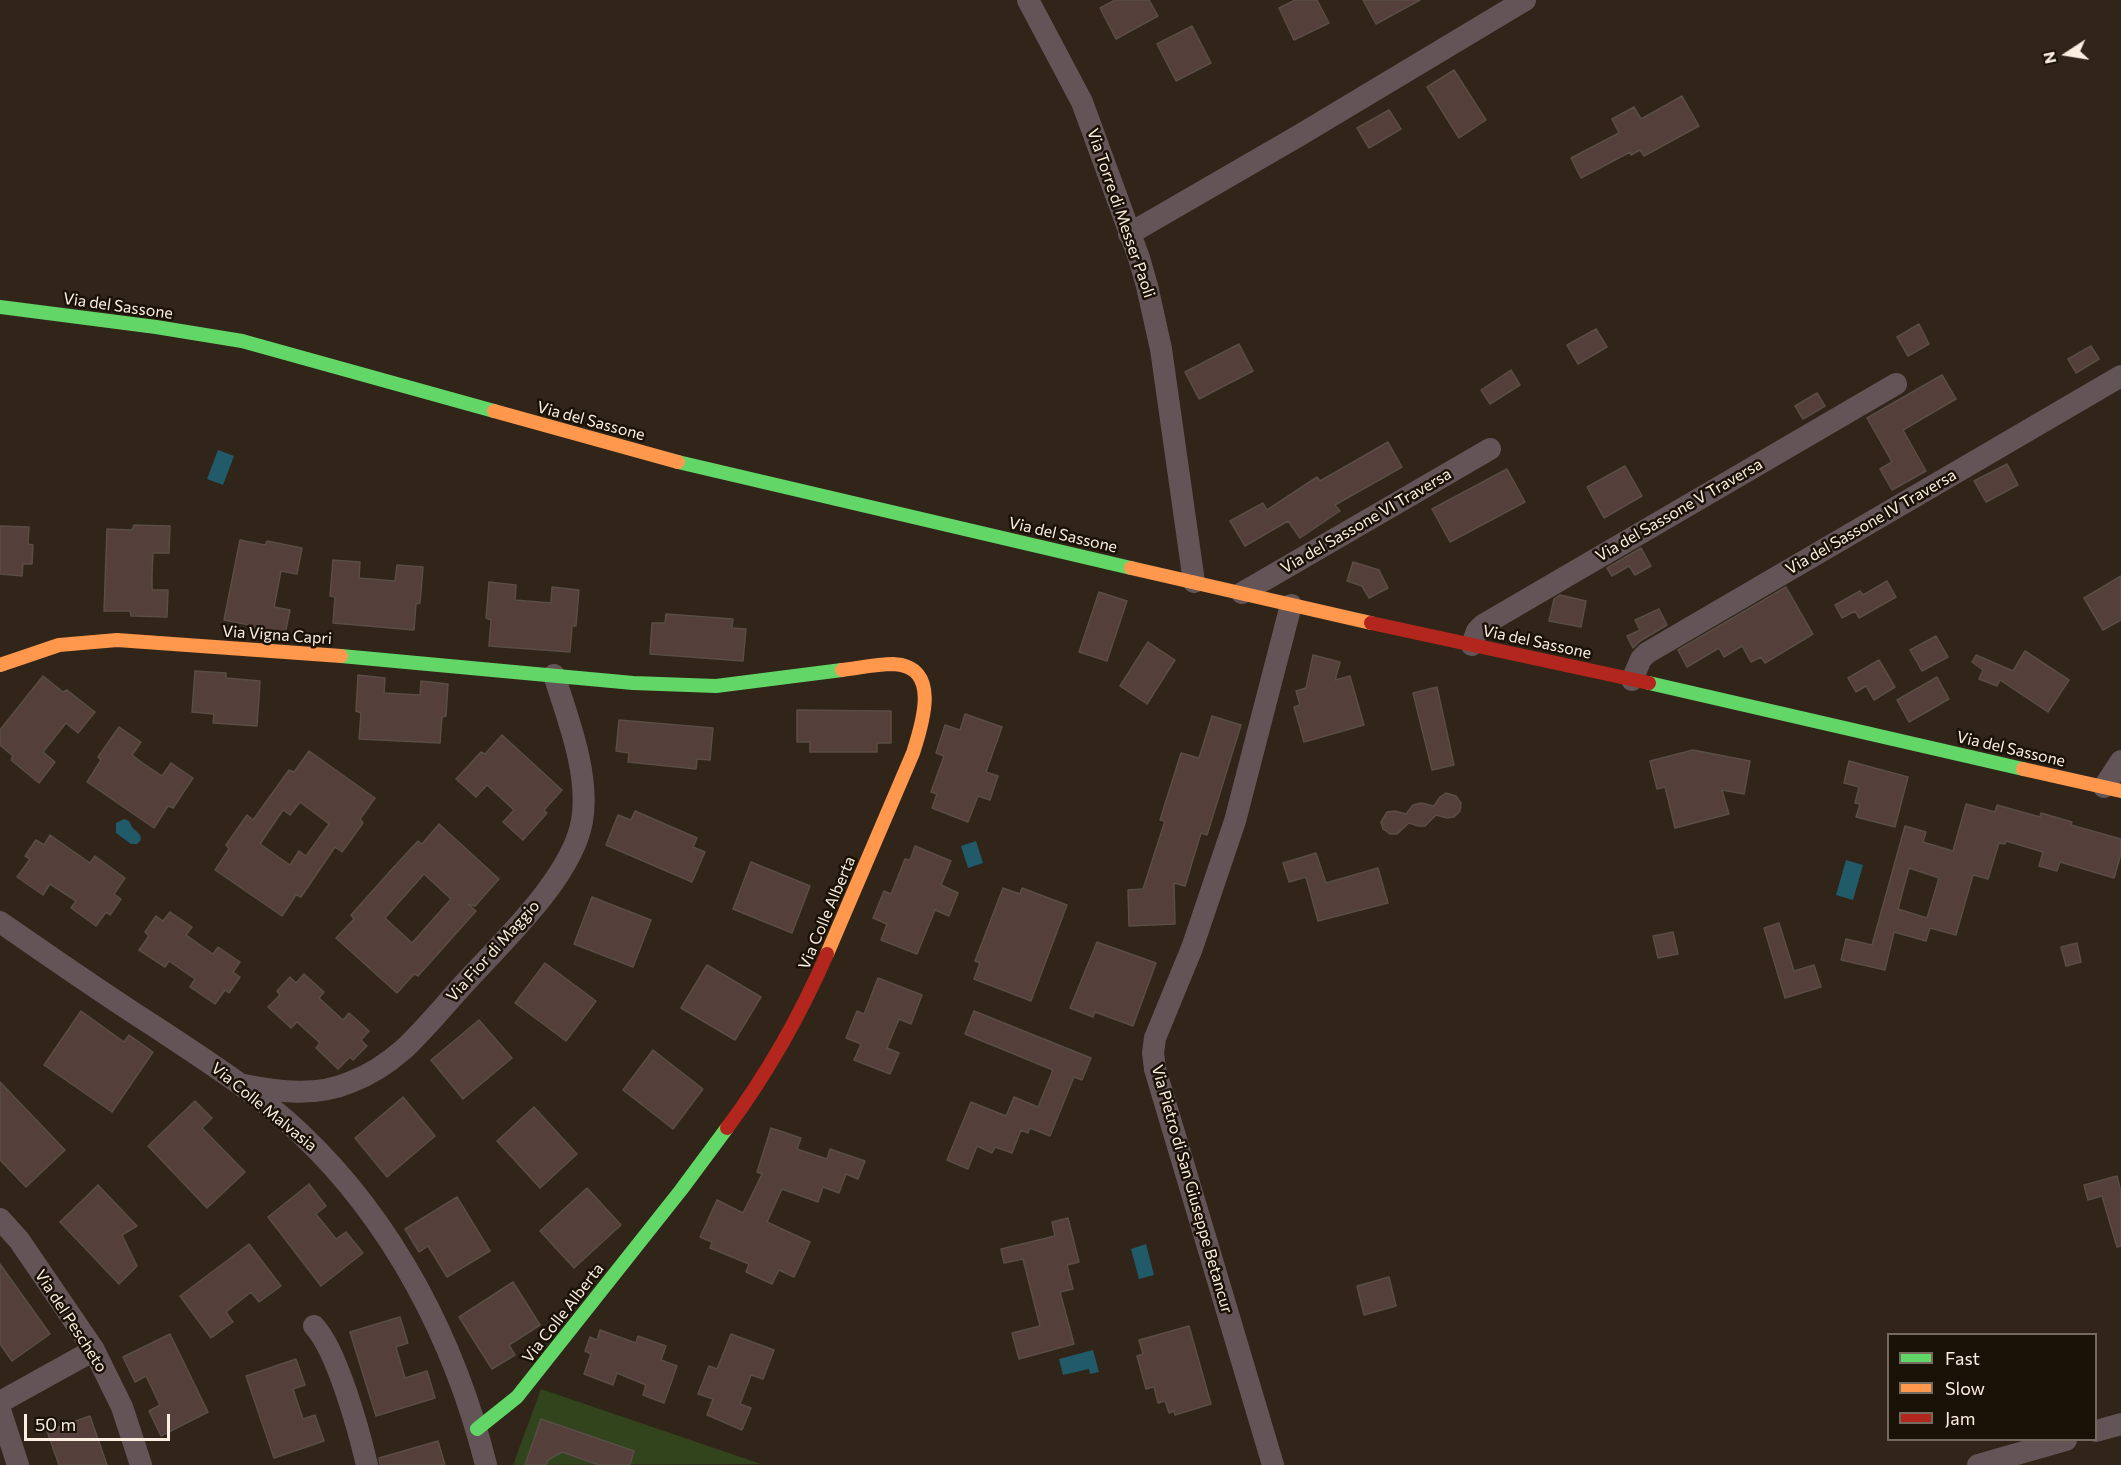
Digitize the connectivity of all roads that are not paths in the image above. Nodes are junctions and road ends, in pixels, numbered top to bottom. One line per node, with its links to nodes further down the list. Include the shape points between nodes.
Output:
1 (1028, 0): 3 (street, Via Torre di Messer Paoli, via 1082,102)
2 (1525, 0): 3 (street)
3 (1129, 234): 8 (street, Via Torre di Messer Paoli, via 1147,286 1161,349)
4 (0, 307): 8 (main road, Via del Sassone, via 242,341 712,471)
5 (2121, 376): 14 (street, Via del Sassone IV Traversa, via 1647,653)
6 (1896, 384): 11 (street, Via del Sassone V Traversa, via 1483,625)
7 (1490, 449): 9 (street, Via del Sassone VI Traversa)
8 (1194, 582): 9 (main road, Via del Sassone)
9 (1242, 593): 10 (main road, Via del Sassone)
10 (1291, 605): 11 (main road, Via del Sassone); 33 (street, Via Pietro di San Giuseppe Betancur, via 1238,811 1192,948 1155,1038 1153,1053)
11 (1472, 645): 14 (main road, Via del Sassone)
12 (0, 665): 13 (main road, Via Vigna Capri, via 59,645 117,640)
13 (554, 675): 18 (street, Via Fior di Maggio, via 575,746 584,801 578,837 564,868 524,919 404,1049 378,1069 351,1082 306,1093); 25 (main road, Via Colle Alberta, via 716,686 894,664 908,666 917,674 926,701 913,753 869,859 811,992 777,1054 681,1190 517,1397)
14 (1632, 680): 16 (main road, Via del Sassone)
15 (2121, 761): 16 (street)
16 (2112, 789)
17 (0, 922): 18 (street, Via Colle Malvasia)
18 (239, 1084): 25 (street, Via Colle Malvasia, via 320,1153 400,1256 440,1334)
19 (0, 1219): 21 (street, Via del Pescheto, via 19,1240)
20 (314, 1326): 31 (street, via 323,1336 336,1367)
21 (94, 1350): 22 (street); 30 (street, Via del Pescheto, via 122,1407)
22 (0, 1402)
23 (0, 1410): 29 (street)
24 (2121, 1424): 26 (street)
25 (477, 1429): 32 (street, Via Colle Malvasia)
26 (2097, 1431)
27 (2064, 1441): 28 (street)
28 (2040, 1456): 34 (street)
29 (18, 1465)
30 (141, 1465)
31 (367, 1465)
32 (486, 1465)
33 (1273, 1465)
34 (1978, 1465)

